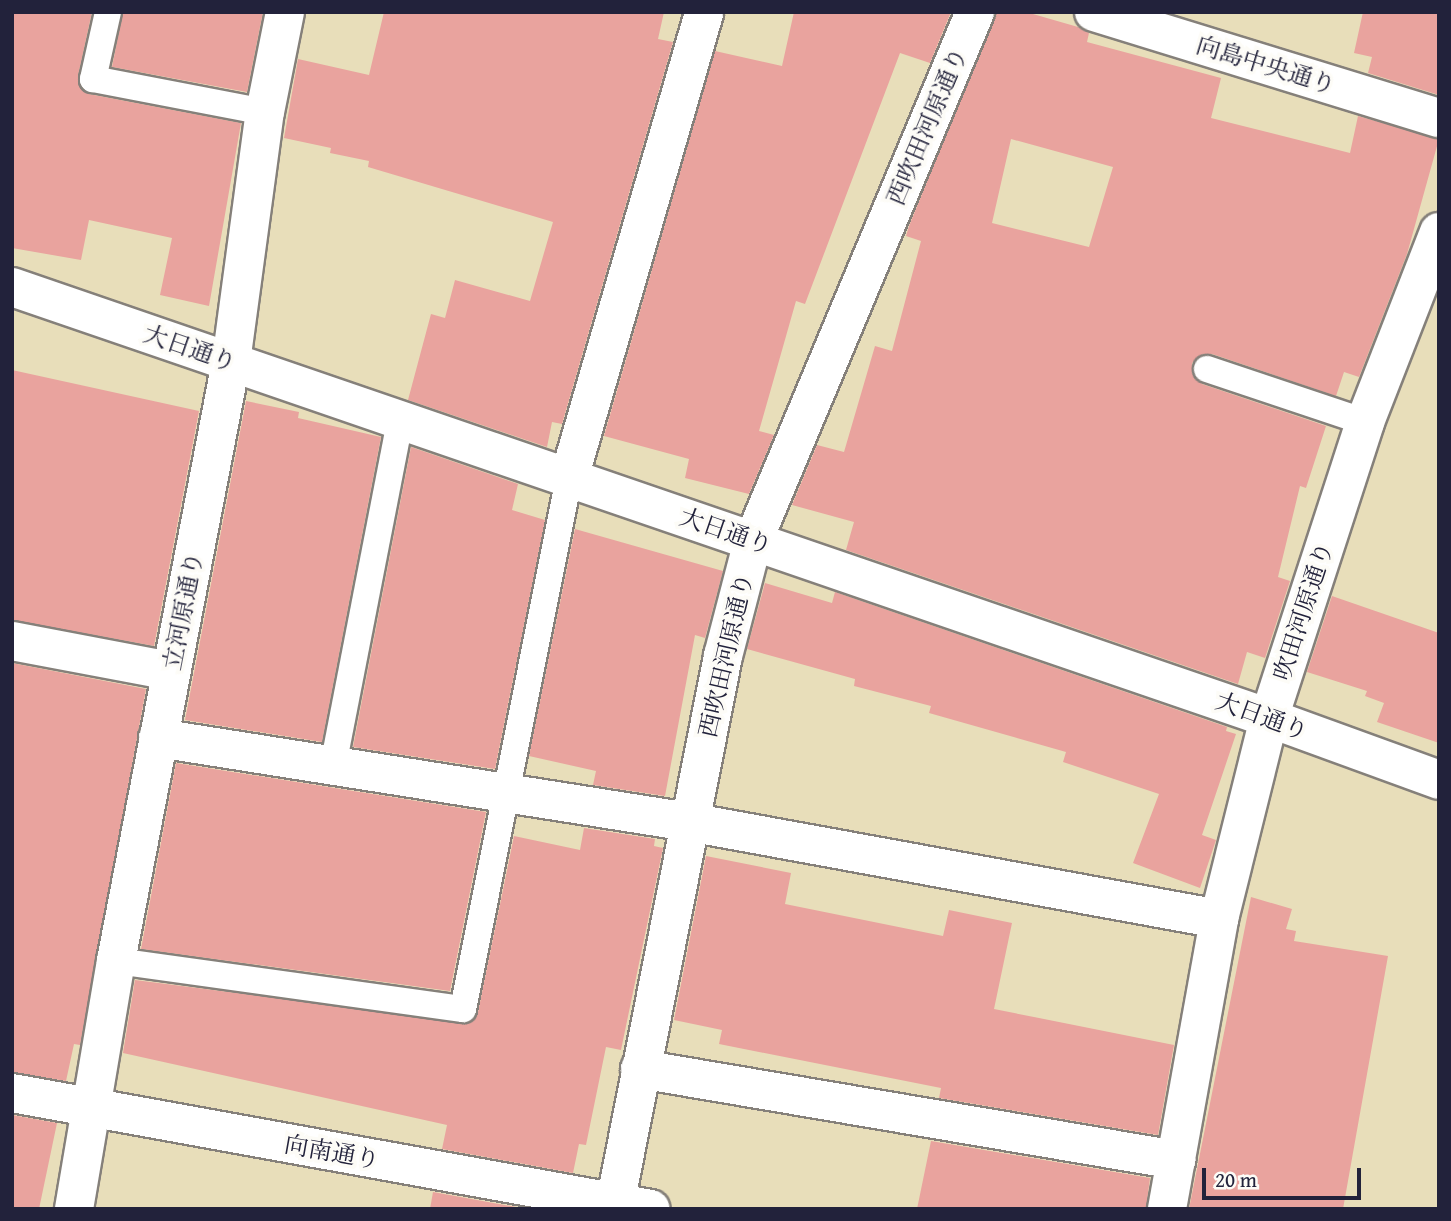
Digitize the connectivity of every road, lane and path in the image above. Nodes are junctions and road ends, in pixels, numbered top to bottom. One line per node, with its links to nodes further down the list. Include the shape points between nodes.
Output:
1 (108, 12): 6 (lane, via 93,79)
2 (285, 12): 6 (street, 立河原通り)
3 (704, 12): 14 (street)
4 (975, 12): 15 (street, 西吹田河原通り)
5 (1094, 12): 7 (street, 向島中央通り)
6 (265, 112): 10 (street, 立河原通り)
7 (1439, 118)
8 (1439, 232): 13 (street, 吹田河原通り)
9 (12, 287): 10 (street, 大日通り)
10 (231, 362): 12 (street, 大日通り); 17 (street, 立河原通り)
11 (1207, 369): 13 (lane)
12 (400, 420): 14 (street, 大日通り); 20 (lane)
13 (1365, 422): 18 (street, 吹田河原通り)
14 (569, 478): 15 (street, 大日通り); 22 (lane)
15 (753, 541): 18 (street, 大日通り); 23 (street, 西吹田河原通り, via 723,656)
16 (12, 640): 17 (street)
17 (171, 671): 19 (street, 立河原通り)
18 (1269, 718): 21 (street, 大日通り); 24 (street, 吹田河原通り)
19 (158, 738): 20 (street); 25 (street, 立河原通り)
20 (333, 766): 22 (street)
21 (1439, 780)
22 (509, 794): 23 (street); 25 (lane, via 463,1009)
23 (690, 822): 24 (street); 26 (street, 西吹田河原通り)
24 (1219, 919): 29 (street, 吹田河原通り)
25 (116, 961): 28 (street, 立河原通り)
26 (640, 1069): 29 (street); 30 (street, 西吹田河原通り)
27 (12, 1093): 28 (street, 向南通り)
28 (92, 1110): 30 (street, 向南通り); 31 (street, 立河原通り)
29 (1176, 1160): 32 (street, 吹田河原通り)
30 (627, 1207)
31 (74, 1209)
32 (1167, 1209)

